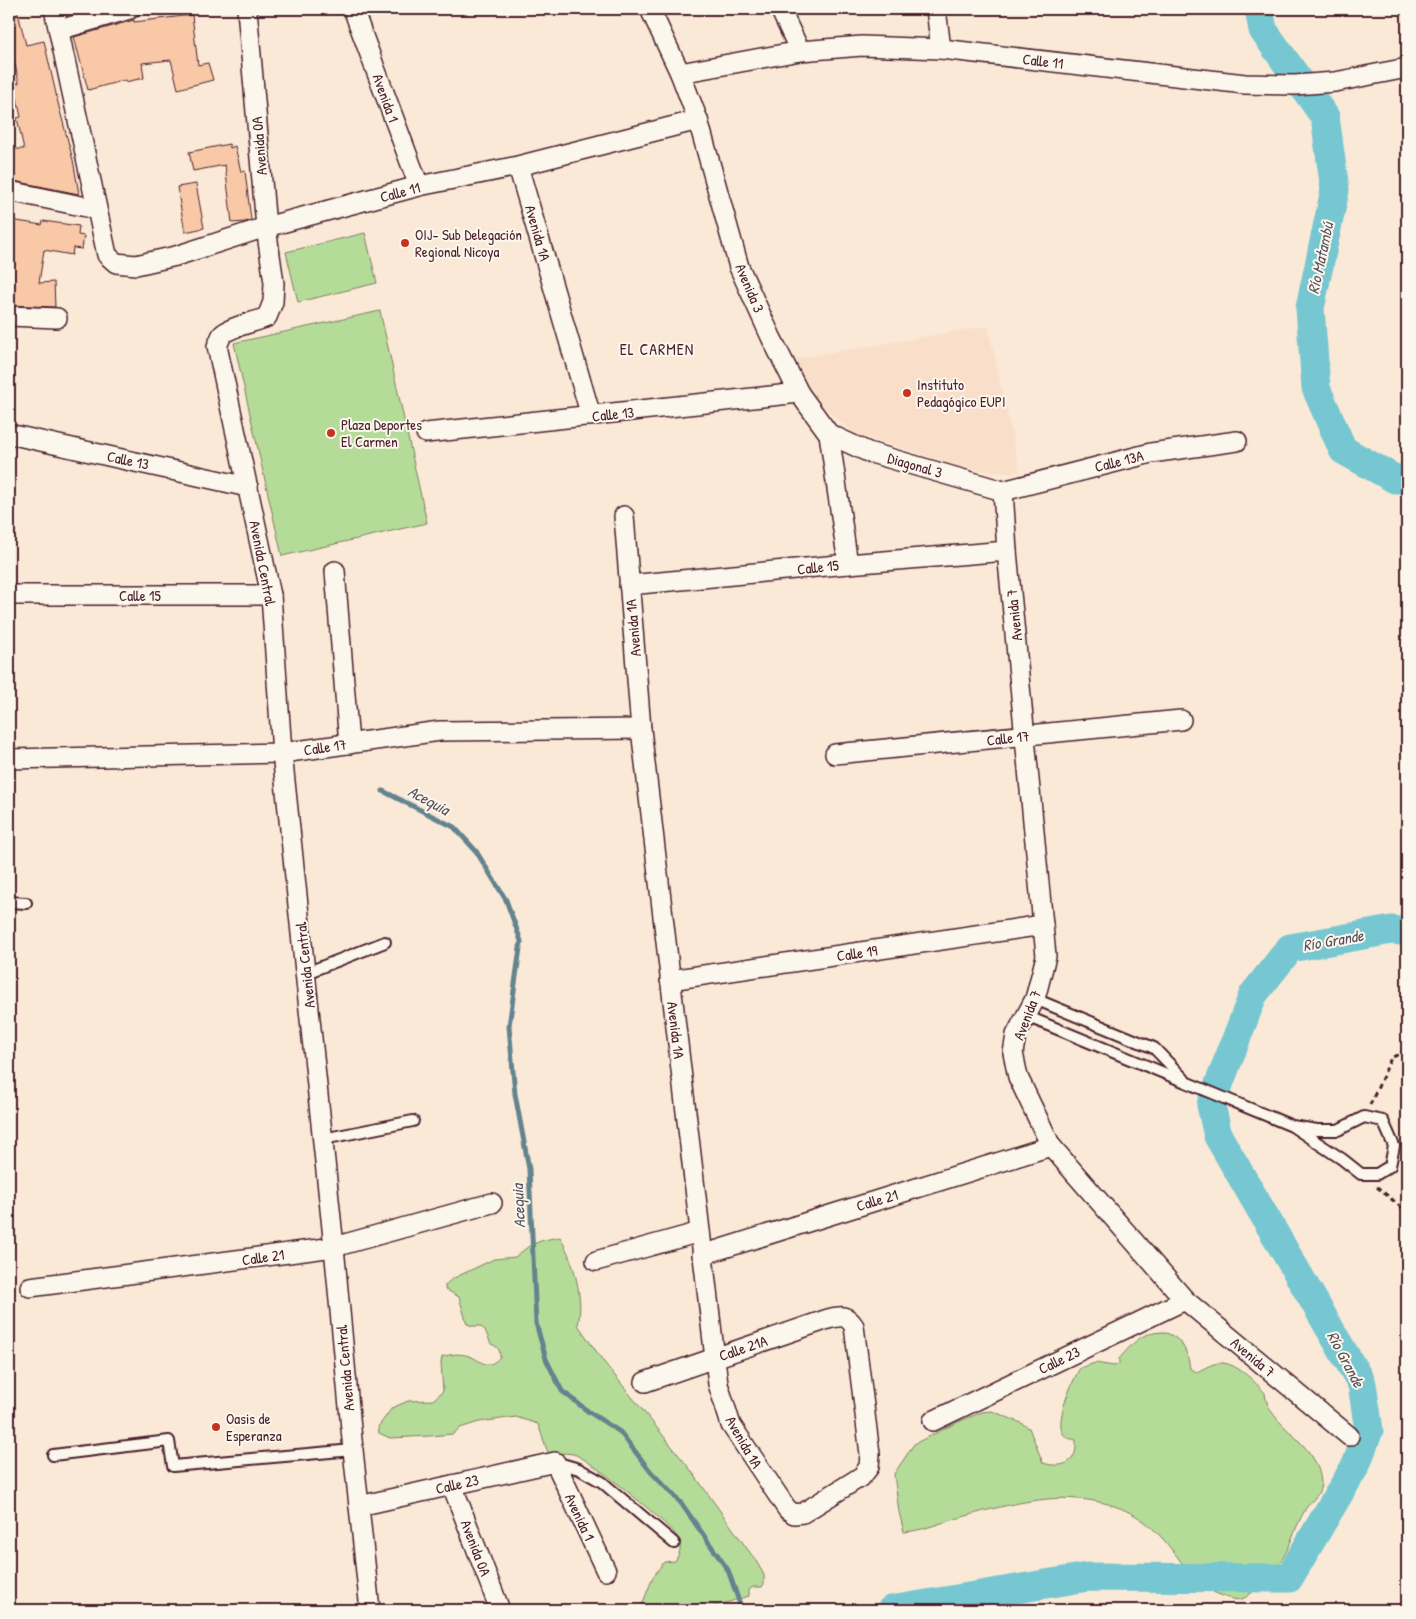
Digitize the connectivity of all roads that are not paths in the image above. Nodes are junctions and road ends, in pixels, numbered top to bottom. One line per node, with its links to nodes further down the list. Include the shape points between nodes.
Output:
1 (54, 9): 8 (street)
2 (130, 9): 8 (street)
3 (247, 9): 18 (street, Avenida 0A)
4 (353, 9): 15 (street, Avenida 1)
5 (650, 9): 12 (street, Avenida 3)
6 (780, 9): 10 (street)
7 (936, 9): 9 (street)
8 (59, 30): 17 (street)
9 (941, 49): 10 (street, Calle 11, via 862,46); 11 (street, Calle 11, via 1244,84 1334,82)
10 (800, 51): 12 (street, Calle 11)
11 (1407, 68)
12 (680, 73): 13 (street, Avenida 3)
13 (698, 120): 14 (street, Calle 11); 22 (street, Avenida 3, via 740,268)
14 (518, 166): 15 (street, Calle 11); 23 (street, Avenida 1A)
15 (419, 186): 18 (street, Calle 11)
16 (9, 191): 17 (street)
17 (96, 209): 18 (street, Calle 11, via 107,255 116,263 136,265 176,256)
18 (266, 227): 21 (street, Avenida 0A, via 274,283 273,302 266,317)
19 (9, 316): 20 (street)
20 (57, 318)
21 (230, 329): 28 (street, Avenida Central, via 222,335 217,346)
22 (799, 393): 23 (street, Calle 13); 26 (street, Avenida 3)
23 (591, 416): 24 (street, Calle 13)
24 (426, 433)
25 (9, 434): 28 (street, Calle 13)
26 (829, 434): 29 (street, Diagonal 3, via 868,452); 32 (street, Avenida 3)
27 (1237, 442): 29 (street, Calle 13A, via 1151,453)
28 (248, 487): 36 (street, Avenida Central)
29 (1003, 491): 31 (street, Avenida 7)
30 (624, 516): 34 (street, Avenida 1A)
31 (1007, 552): 32 (street, Calle 15); 39 (street, Avenida 7)
32 (848, 564): 34 (street, Calle 15)
33 (335, 571): 40 (street)
34 (629, 585): 38 (street, Avenida 1A)
35 (9, 595): 36 (street, Calle 15)
36 (271, 595): 41 (street, Avenida Central)
37 (1181, 720): 39 (street, Calle 17)
38 (641, 729): 40 (street, Calle 17, via 440,732); 49 (street, Avenida 1A)
39 (1026, 736): 42 (street, Calle 17); 46 (street, Avenida 7)
40 (349, 744): 41 (street, Calle 17)
41 (282, 753): 43 (street, Calle 17); 48 (street, Avenida Central)
42 (835, 754)
43 (9, 760)
44 (9, 902): 45 (lane)
45 (26, 903)
46 (1043, 925): 49 (street, Calle 19); 50 (street, Avenida 7, via 1046,956)
47 (385, 942): 48 (lane)
48 (306, 973): 55 (street, Avenida Central)
49 (670, 980): 58 (street, Avenida 1A)
50 (1035, 999): 51 (street, Avenida 7); 52 (lane, via 1154,1048)
51 (1026, 1016): 52 (lane); 56 (street, Avenida 7, via 1016,1035 1013,1053 1018,1077)
52 (1188, 1083): 54 (lane)
53 (413, 1121): 55 (lane)
54 (1292, 1126): 54 (lane, via 1338,1130 1364,1117 1382,1121 1394,1146 1390,1166 1378,1174 1361,1174)
55 (323, 1140): 59 (street, Avenida Central)
56 (1051, 1146): 60 (street, Calle 21); 63 (street, Avenida 7)
57 (492, 1203): 59 (street, Calle 21)
58 (700, 1232): 60 (street, Avenida 1A); 61 (street)
59 (334, 1247): 62 (street, Calle 21); 68 (street, Avenida Central)
60 (702, 1255): 64 (street, Avenida 1A)
61 (596, 1261)
62 (30, 1287)
63 (1185, 1300): 66 (street, Calle 23); 67 (street, Avenida 7)
64 (714, 1357): 65 (street, Calle 21A); 73 (street, Avenida 1A, via 718,1384 731,1425 787,1509 794,1514); 73 (street, Calle 21A, via 828,1319 842,1316 850,1319 854,1326 869,1468 862,1476)
65 (645, 1382)
66 (933, 1421)
67 (1349, 1436)
68 (353, 1450): 69 (lane, via 173,1466 169,1441); 72 (street, Avenida Central)
69 (53, 1455)
70 (555, 1462): 71 (street, Calle 23); 74 (lane, via 579,1469 602,1482); 75 (street, Avenida 1)
71 (452, 1485): 72 (street, Calle 23); 77 (street, Avenida 0A)
72 (359, 1506): 76 (street, Avenida Central)
73 (803, 1514)
74 (674, 1543)
75 (606, 1571)
76 (370, 1610)
77 (500, 1610)

